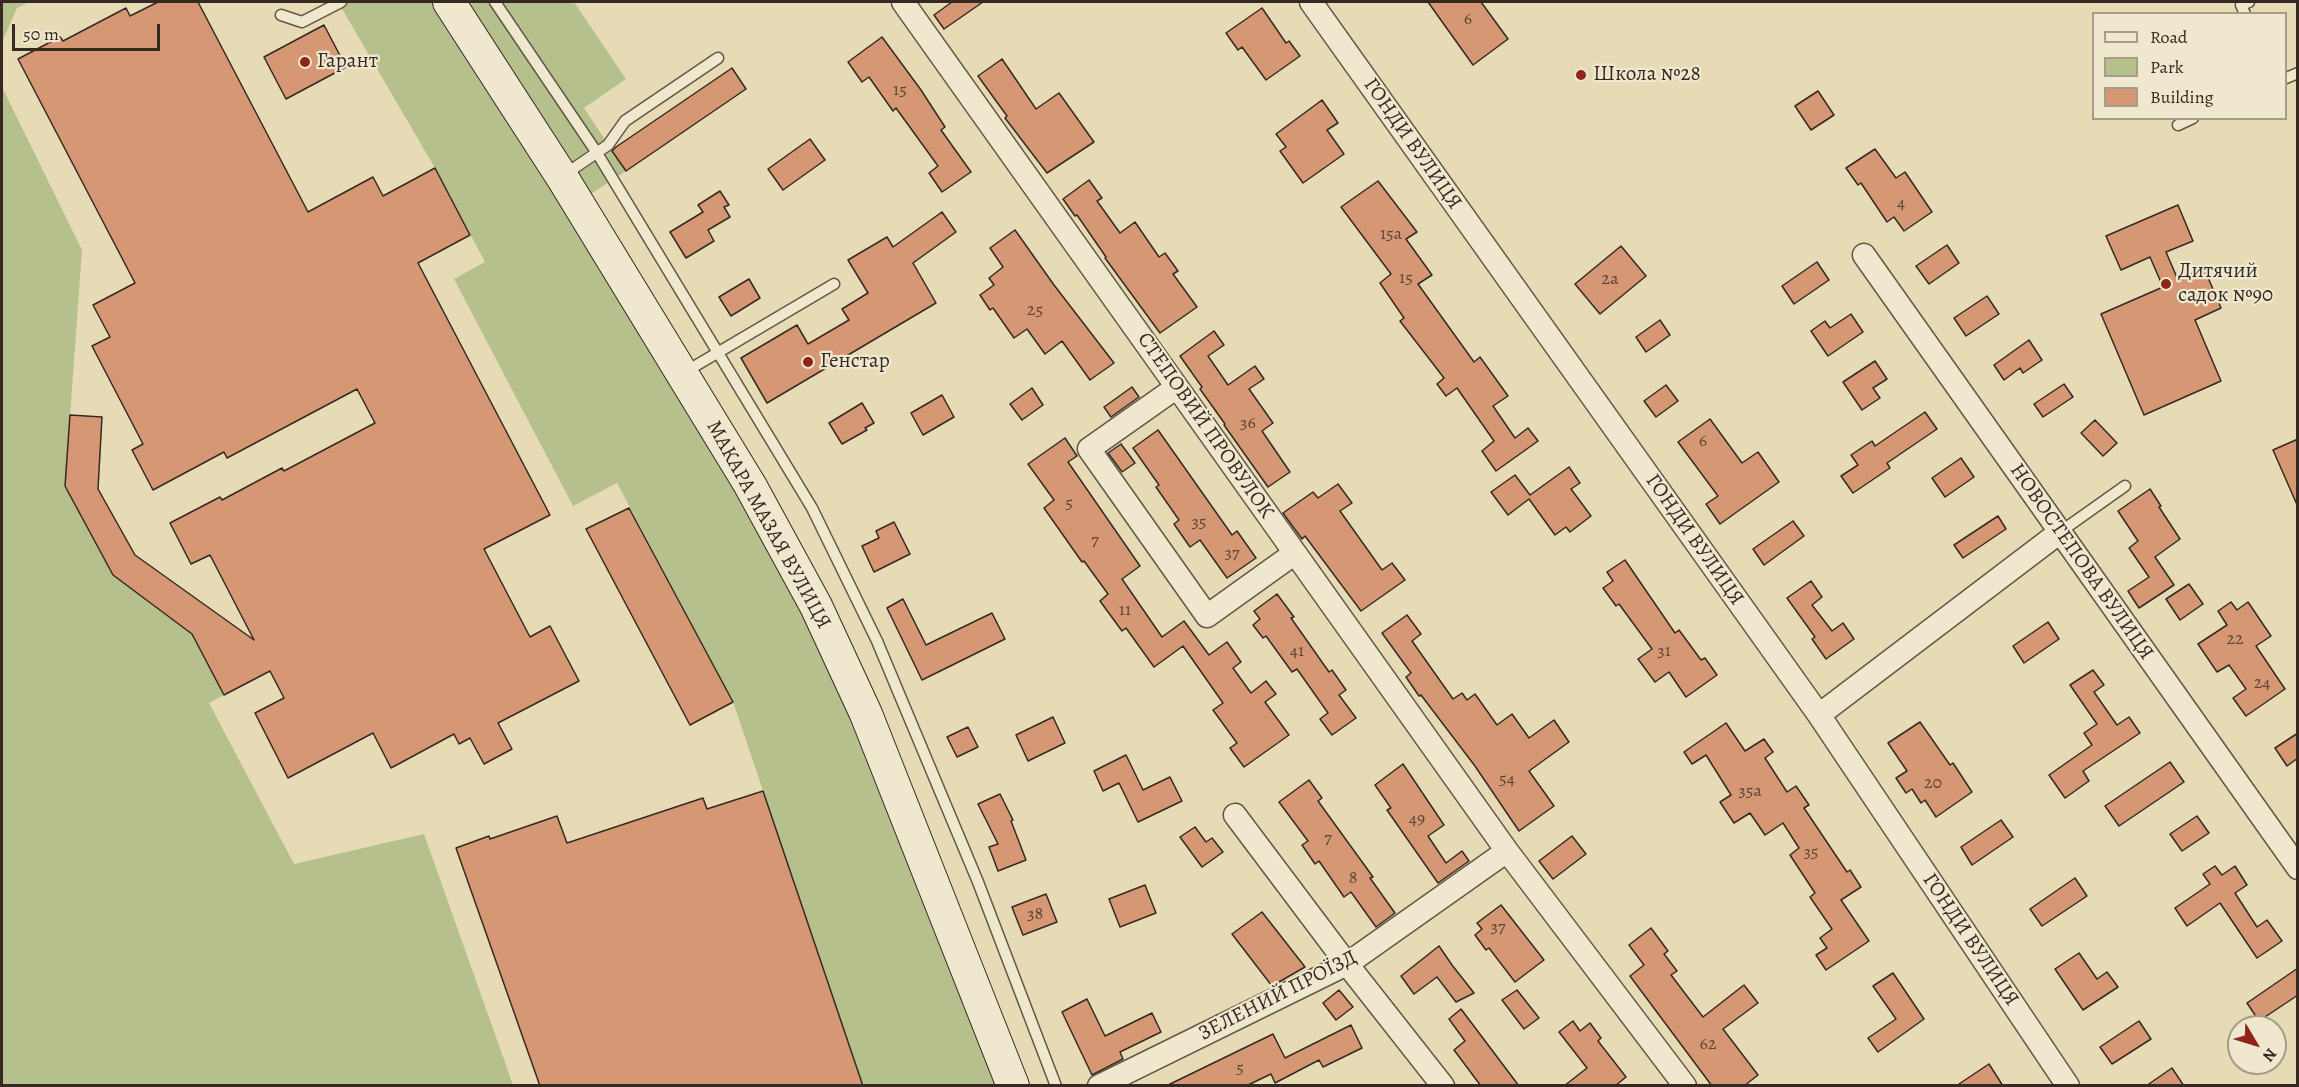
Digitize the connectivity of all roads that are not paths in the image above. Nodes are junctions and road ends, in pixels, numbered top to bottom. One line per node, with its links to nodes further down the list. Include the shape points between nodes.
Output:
1 (341, 2): 8 (lane, via 302,22)
2 (449, 2): 13 (main road, МАКАРА МАЗАЯ ВУЛИЦЯ)
3 (495, 2): 12 (lane)
4 (903, 2): 18 (street, СТЕПОВИЙ ПРОВУЛОК)
5 (1311, 2): 22 (street, ГОНДИ ВУЛИЦЯ)
6 (2249, 2): 7 (lane, via 2241,5)
7 (2244, 12)
8 (281, 15)
9 (717, 58): 12 (lane, via 625,121 608,145)
10 (2189, 120): 11 (lane)
11 (2178, 125)
12 (597, 153): 13 (lane); 16 (lane)
13 (561, 177): 17 (main road, МАКАРА МАЗАЯ ВУЛИЦЯ)
14 (1864, 255): 20 (street, НОВОСТЕПОВА ВУЛИЦЯ)
15 (834, 284): 16 (lane)
16 (719, 352): 17 (lane); 28 (lane, via 812,508 877,641 978,882)
17 (682, 374): 27 (main road, МАКАРА МАЗАЯ ВУЛИЦЯ, via 750,484 821,616 863,707)
18 (1177, 387): 21 (street, СТЕПОВИЙ ПРОВУЛОК); 21 (street, via 1089,449 1207,616)
19 (2125, 486): 20 (lane)
20 (2060, 531): 22 (street); 25 (street, НОВОСТЕПОВА ВУЛИЦЯ)
21 (1295, 553): 24 (street, СТЕПОВИЙ ПРОВУЛОК)
22 (1819, 715): 32 (street, ГОНДИ ВУЛИЦЯ)
23 (1235, 815): 26 (street)
24 (1507, 851): 26 (street, ЗЕЛЕНИЙ ПРОЇЗД); 31 (street, СТЕПОВИЙ ПРОВУЛОК)
25 (2298, 868)
26 (1347, 964): 29 (street, ЗЕЛЕНИЙ ПРОЇЗД); 30 (street)
27 (1013, 1086)
28 (1056, 1086)
29 (1099, 1086)
30 (1443, 1086)
31 (1685, 1086)
32 (2068, 1086)

